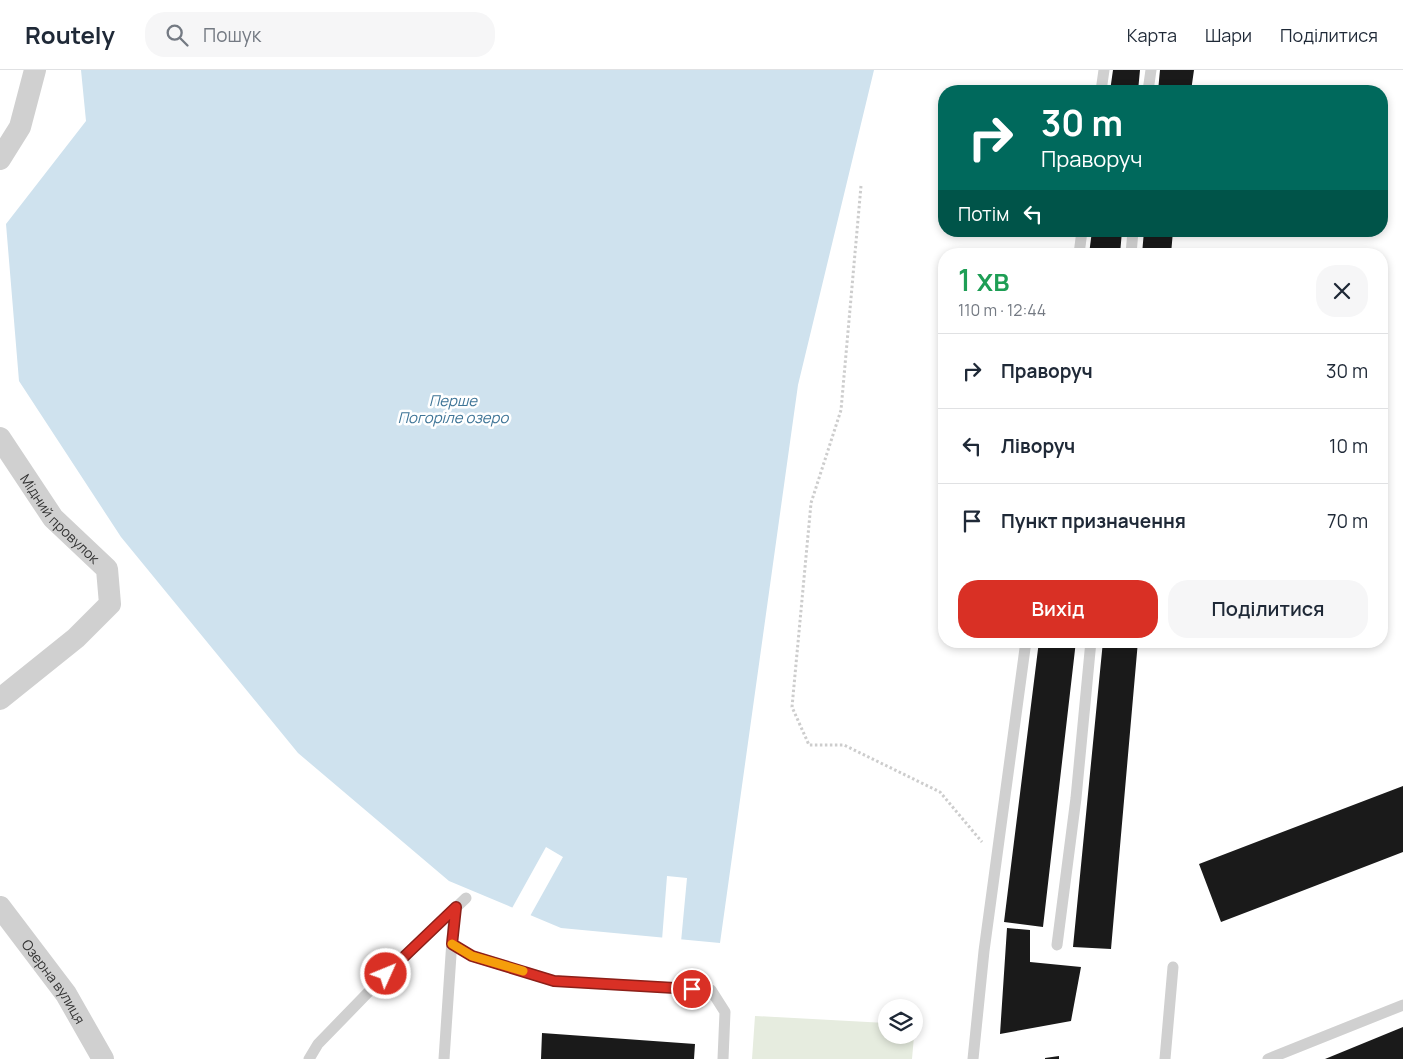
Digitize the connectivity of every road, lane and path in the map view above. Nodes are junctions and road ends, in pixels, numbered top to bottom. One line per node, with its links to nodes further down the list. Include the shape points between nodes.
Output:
1 (34, 70): 6 (street, via 20,127)
2 (1104, 70): 4 (lane)
3 (1151, 70): 5 (lane)
4 (1102, 85)
5 (1149, 85)
6 (0, 160)
7 (861, 186): 12 (path, via 841,410 811,503 792,707 809,745 844,745 940,792)
8 (0, 438): 11 (street, Мідний провулок, via 53,518 107,568 110,604 76,638)
9 (1025, 648): 12 (lane)
10 (1090, 648): 17 (lane)
11 (0, 699)
12 (997, 860): 24 (lane)
13 (466, 898): 15 (lane)
14 (0, 907): 20 (street, Озерна вулиця, via 66,994)
15 (456, 907): 16 (lane); 21 (lane, via 338,1023)
16 (452, 944): 22 (lane); 23 (lane, via 472,956 554,981 712,990 725,1012)
17 (1057, 945)
18 (1173, 967): 25 (lane)
19 (1403, 1006): 26 (lane)
20 (103, 1059)
21 (309, 1059)
22 (444, 1059)
23 (723, 1059)
24 (973, 1059)
25 (1165, 1059)
26 (1268, 1059)

